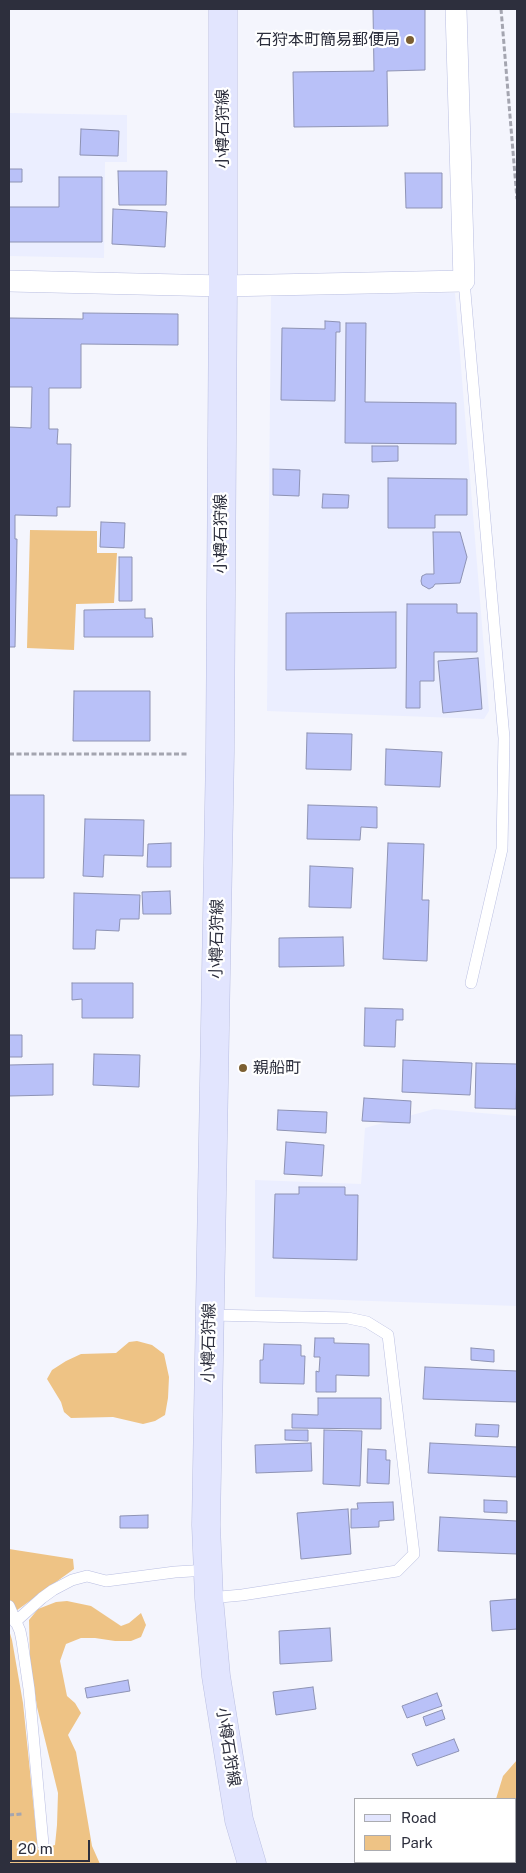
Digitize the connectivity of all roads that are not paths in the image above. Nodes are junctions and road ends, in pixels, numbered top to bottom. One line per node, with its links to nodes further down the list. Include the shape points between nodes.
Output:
1 (223, 9): 5 (main road, 小樽石狩線)
2 (456, 9): 4 (street)
3 (9, 281): 5 (street)
4 (464, 281): 5 (street); 6 (lane, via 504,738 502,849)
5 (223, 286): 7 (main road, 小樽石狩線)
6 (471, 983)
7 (210, 1315): 8 (main road, 小樽石狩線); 9 (lane, via 348,1318 367,1322 388,1335 414,1554 397,1571)
8 (208, 1570): 9 (main road, 小樽石狩線); 11 (lane, via 106,1582 87,1576 72,1580 42,1598)
9 (209, 1598): 13 (main road, 小樽石狩線, via 216,1676 239,1820)
10 (9, 1606): 11 (lane)
11 (15, 1622): 12 (lane, via 22,1641 29,1689)
12 (43, 1844)
13 (252, 1864)

